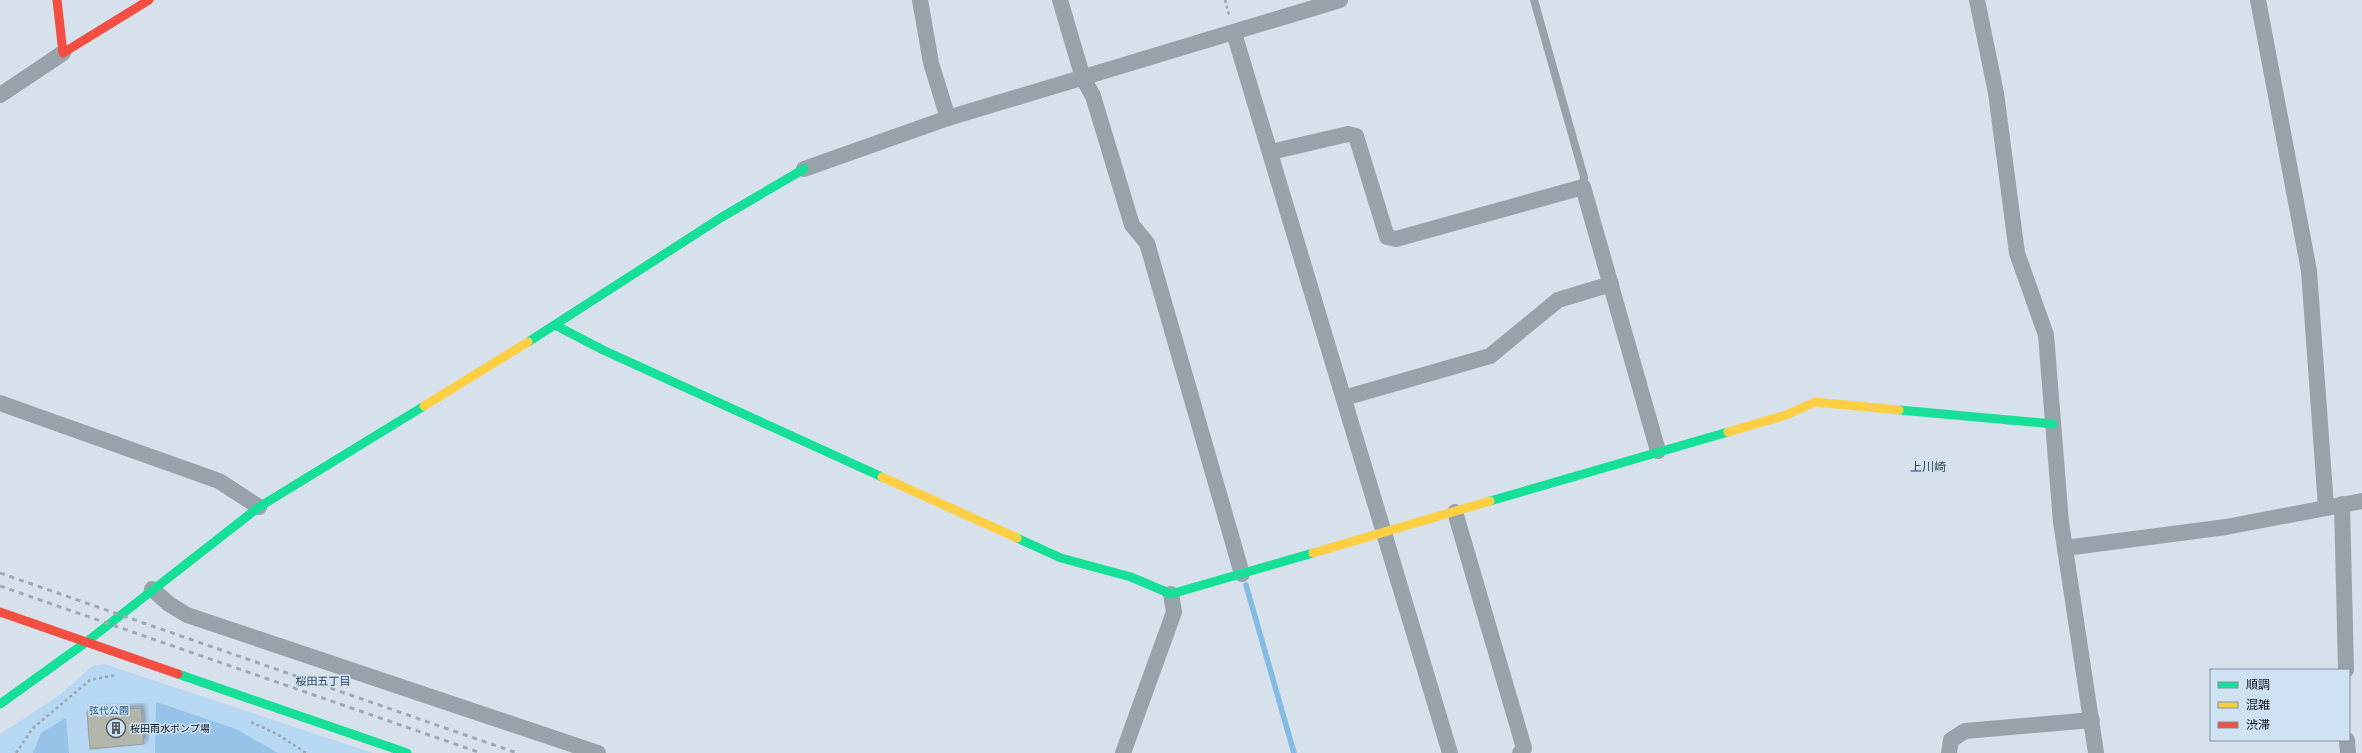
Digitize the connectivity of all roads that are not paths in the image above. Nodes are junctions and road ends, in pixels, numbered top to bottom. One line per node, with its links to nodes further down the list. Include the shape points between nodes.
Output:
1 (58, 0): 10 (street)
2 (149, 0): 10 (street)
3 (920, 0): 13 (street, via 931,63)
4 (1060, 0): 11 (street)
5 (1340, 0): 9 (street)
6 (1534, 0): 16 (lane, via 1584,176)
7 (1977, 0): 21 (street, via 1996,93 2017,253 2046,335)
8 (2258, 0): 25 (street, via 2309,271)
9 (1234, 33): 11 (street); 14 (street)
10 (63, 53): 12 (street)
11 (1083, 78): 13 (street); 30 (street, via 1093,96 1132,225 1147,242)
12 (0, 95)
13 (948, 118): 15 (street)
14 (1271, 152): 16 (street, via 1348,134 1356,136 1387,237 1396,239); 19 (street)
15 (804, 169): 18 (street, via 722,217)
16 (1583, 187): 17 (street)
17 (1611, 284): 19 (street, via 1558,300 1490,356); 22 (street)
18 (555, 325): 26 (street); 32 (street, via 603,350 1061,558 1131,578)
19 (1344, 398): 28 (street)
20 (0, 403): 26 (street, via 219,481)
21 (2053, 424): 22 (street, via 1815,402 1786,415); 29 (street)
22 (1658, 451): 27 (street)
23 (2362, 501): 24 (street)
24 (2342, 504): 25 (street); 35 (street)
25 (2326, 507): 29 (street, via 2226,527)
26 (259, 508): 31 (street)
27 (1455, 512): 28 (street); 43 (street, via 1524,748)
28 (1383, 532): 30 (street); 42 (street)
29 (2065, 548): 37 (street)
30 (1242, 574): 32 (street)
31 (152, 588): 34 (street); 40 (street, via 169,604 187,615)
32 (1171, 594): 41 (street, via 1174,612)
33 (0, 612): 34 (street)
34 (85, 643): 36 (street); 39 (street)
35 (2346, 669)
36 (0, 704)
37 (2092, 720): 44 (street, via 1965,731 1951,740); 45 (street)
38 (2348, 741): 46 (street)
39 (407, 753)
40 (598, 753)
41 (1123, 753)
42 (1450, 753)
43 (1520, 753)
44 (1949, 753)
45 (2096, 753)
46 (2348, 753)

